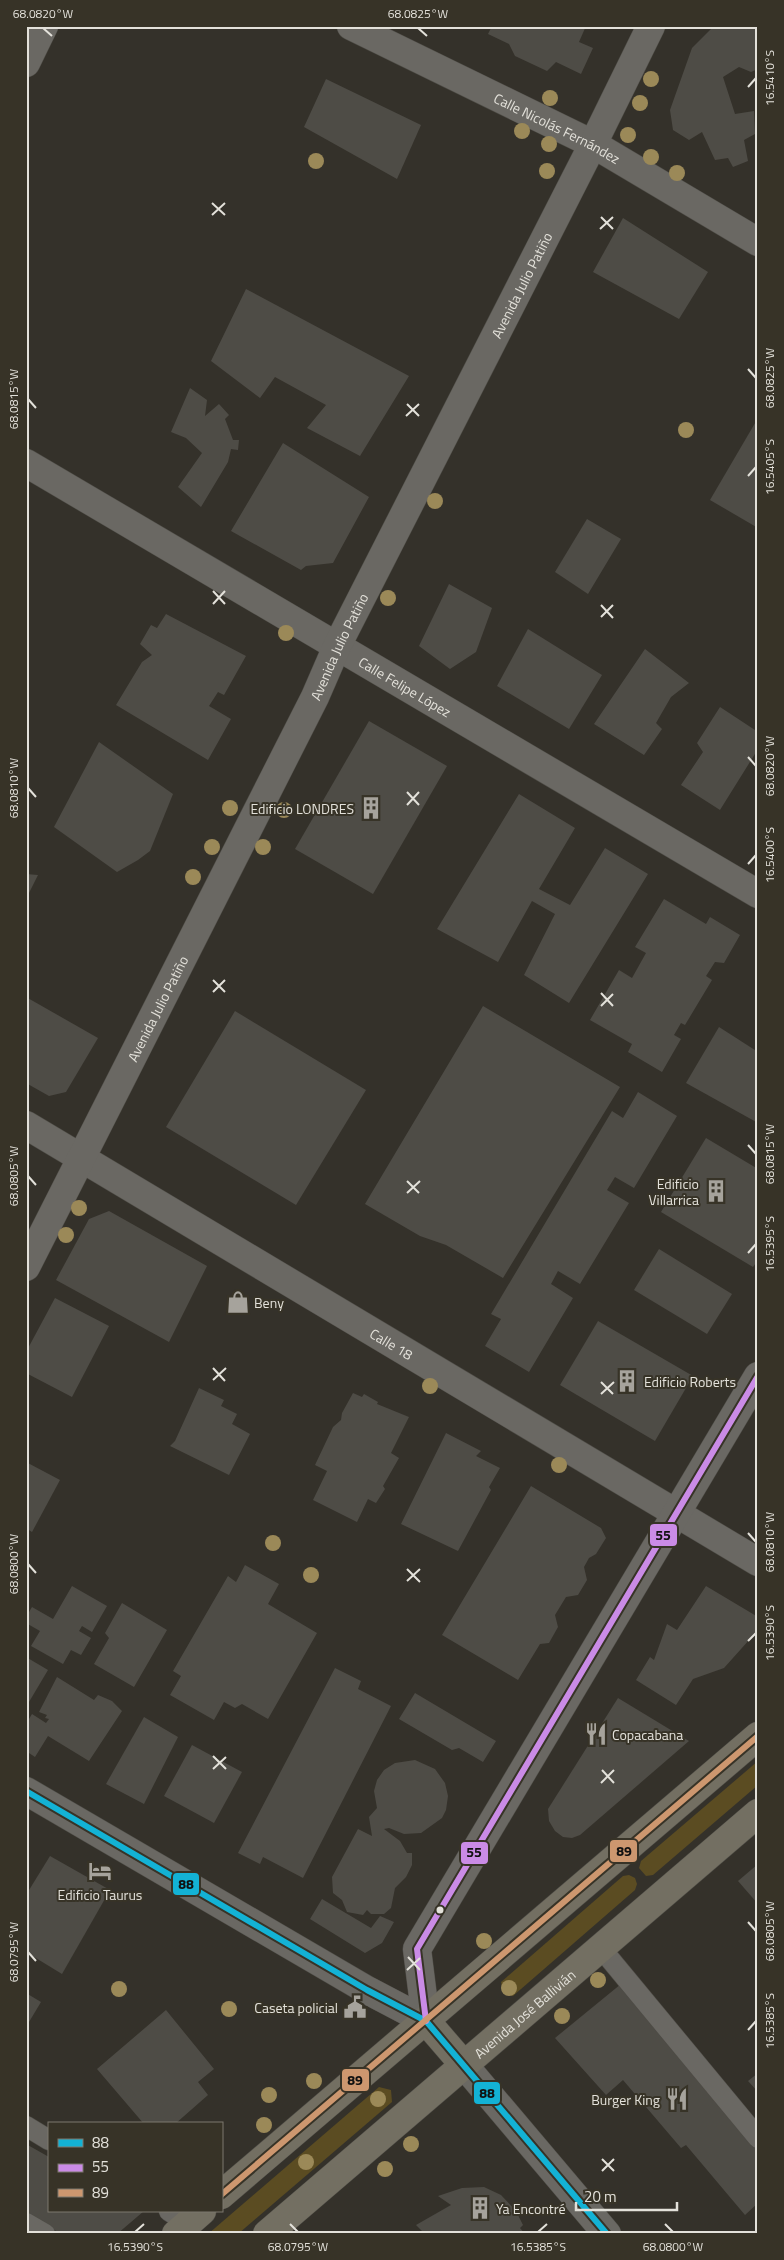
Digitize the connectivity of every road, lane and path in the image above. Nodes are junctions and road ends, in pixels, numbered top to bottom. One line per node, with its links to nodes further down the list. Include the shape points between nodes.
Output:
1 (44, 26): 4 (street)
2 (351, 26): 5 (street, Calle Nicolás Fernández)
3 (651, 26): 5 (street, Avenida Julio Patiño)
4 (26, 63)
5 (594, 144): 6 (street, Calle Nicolás Fernández); 8 (street, Avenida Julio Patiño)
6 (758, 242)
7 (26, 463): 8 (street, Calle Felipe López)
8 (338, 644): 9 (street, Calle Felipe López); 11 (street, Avenida Julio Patiño, via 315,697)
9 (758, 894)
10 (26, 1125): 11 (street, Calle 18)
11 (82, 1156): 12 (street, Avenida Julio Patiño); 14 (street, Calle 18)
12 (26, 1267)
13 (758, 1376): 14 (street)
14 (674, 1513): 15 (street, Calle 18); 20 (street, via 417,1949)
15 (758, 1562)
16 (758, 1736): 20 (main road)
17 (26, 1791): 20 (street)
18 (758, 1813): 19 (main road, Avenida José Ballivián)
19 (600, 1947): 21 (main road, Avenida José Ballivián); 23 (lane)
20 (426, 2021): 21 (main road); 25 (main road)
21 (464, 2065): 28 (main road, Avenida José Ballivián); 29 (street)
22 (26, 2126): 24 (lane)
23 (758, 2138)
24 (48, 2139)
25 (222, 2194)
26 (26, 2223): 27 (lane)
27 (45, 2234)
28 (267, 2234)
29 (607, 2234)

